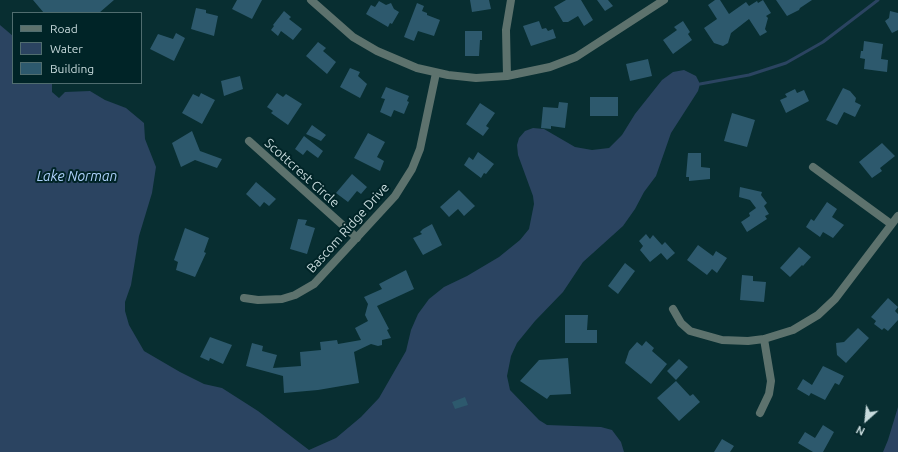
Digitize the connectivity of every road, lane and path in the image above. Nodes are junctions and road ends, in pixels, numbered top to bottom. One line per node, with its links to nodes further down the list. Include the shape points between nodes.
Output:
1 (311, 0): 4 (street, via 353,37 369,47 401,62)
2 (511, 0): 5 (street, via 505,45)
3 (664, 0): 5 (street, via 576,57 550,67)
4 (436, 73): 5 (street, via 476,78); 10 (street, Bascom Ridge Drive, via 420,149 412,169 395,196)
5 (507, 76)
6 (249, 141): 10 (street, Scottcrest Circle)
7 (813, 167): 9 (street)
8 (898, 216): 9 (street)
9 (891, 224): 13 (street, via 826,309 793,330)
10 (357, 238): 11 (street, Bascom Ridge Drive, via 323,276 295,295 268,300)
11 (244, 298)
12 (673, 309): 13 (street, via 686,327 699,334 735,341)
13 (764, 339): 14 (street, via 771,382 769,394)
14 (760, 413)

